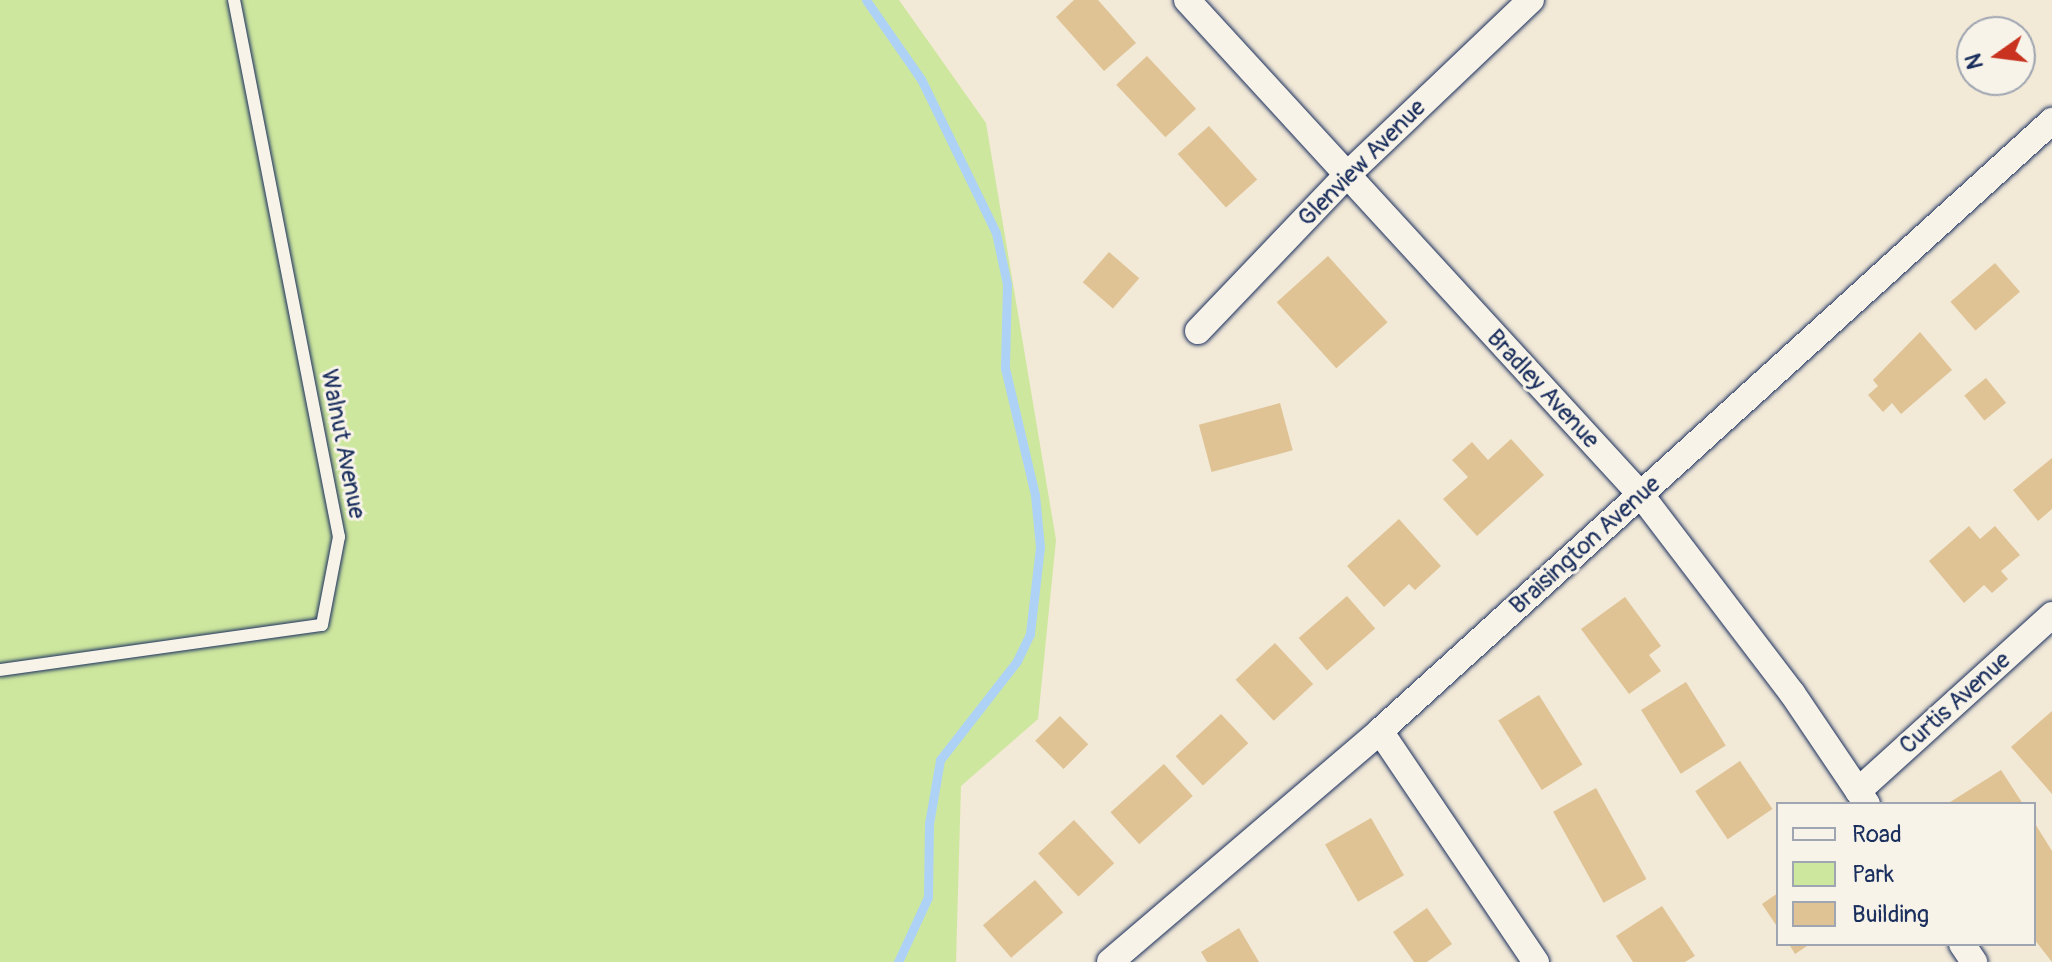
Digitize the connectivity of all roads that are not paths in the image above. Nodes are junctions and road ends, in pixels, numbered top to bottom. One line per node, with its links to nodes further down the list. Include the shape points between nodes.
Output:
1 (234, 0): 9 (lane, Walnut Avenue, via 339,537 322,625)
2 (1187, 0): 5 (street, Bradley Avenue)
3 (1531, 0): 5 (street, Glenview Avenue)
4 (2052, 121): 7 (street, Braisington Avenue)
5 (1347, 175): 6 (street, Glenview Avenue); 7 (street, Bradley Avenue)
6 (1198, 331)
7 (1641, 495): 10 (street, Braisington Avenue); 11 (street, Bradley Avenue, via 1792,693)
8 (2052, 615): 11 (street, Curtis Avenue)
9 (0, 670)
10 (1380, 731): 12 (street, Braisington Avenue); 13 (street)
11 (1862, 797)
12 (1112, 961)
13 (1536, 962)

